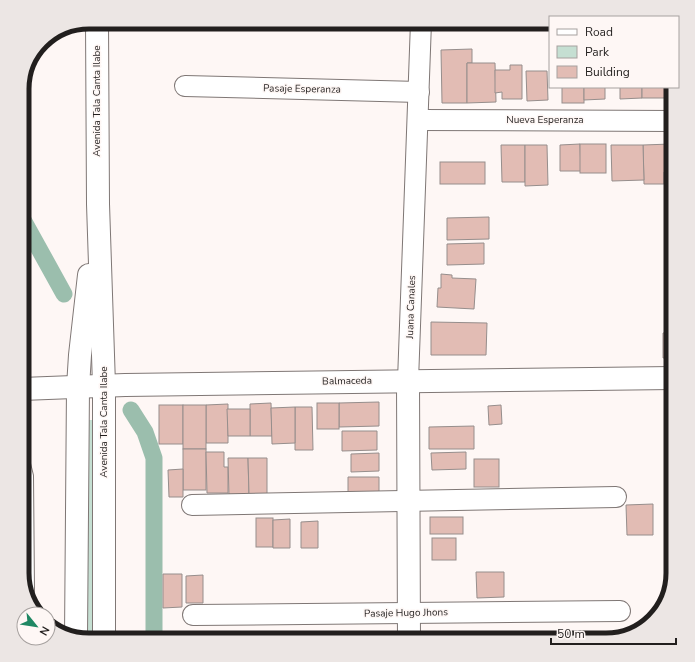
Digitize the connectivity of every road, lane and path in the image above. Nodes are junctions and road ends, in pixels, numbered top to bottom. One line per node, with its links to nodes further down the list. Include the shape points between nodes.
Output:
1 (97, 29): 7 (street, Avenida Tala Canta Ilabe)
2 (421, 29): 4 (street, Juana Canales)
3 (185, 86): 4 (street, Pasaje Esperanza)
4 (419, 92): 5 (street, Juana Canales)
5 (418, 120): 6 (street, Nueva Esperanza); 9 (street, Juana Canales)
6 (666, 121)
7 (98, 204): 10 (street, Avenida Tala Canta Ilabe); 11 (street, Avenida Tala Canta Ilabe)
8 (666, 378): 9 (street, Balmaceda)
9 (408, 381): 10 (street, Balmaceda); 14 (street, Juana Canales)
10 (104, 385): 11 (street, Balmaceda); 20 (street, Avenida Tala Canta Ilabe)
11 (78, 387): 12 (street, Balmaceda); 19 (street, Avenida Tala Canta Ilabe)
12 (29, 389)
13 (616, 497): 14 (street)
14 (408, 501): 15 (street); 17 (street, Juana Canales)
15 (192, 505)
16 (620, 610): 17 (street, Pasaje Hugo Jhons)
17 (409, 613): 18 (street, Pasaje Hugo Jhons); 21 (street, Juana Canales)
18 (193, 615)
19 (76, 631)
20 (104, 633)
21 (409, 633)

